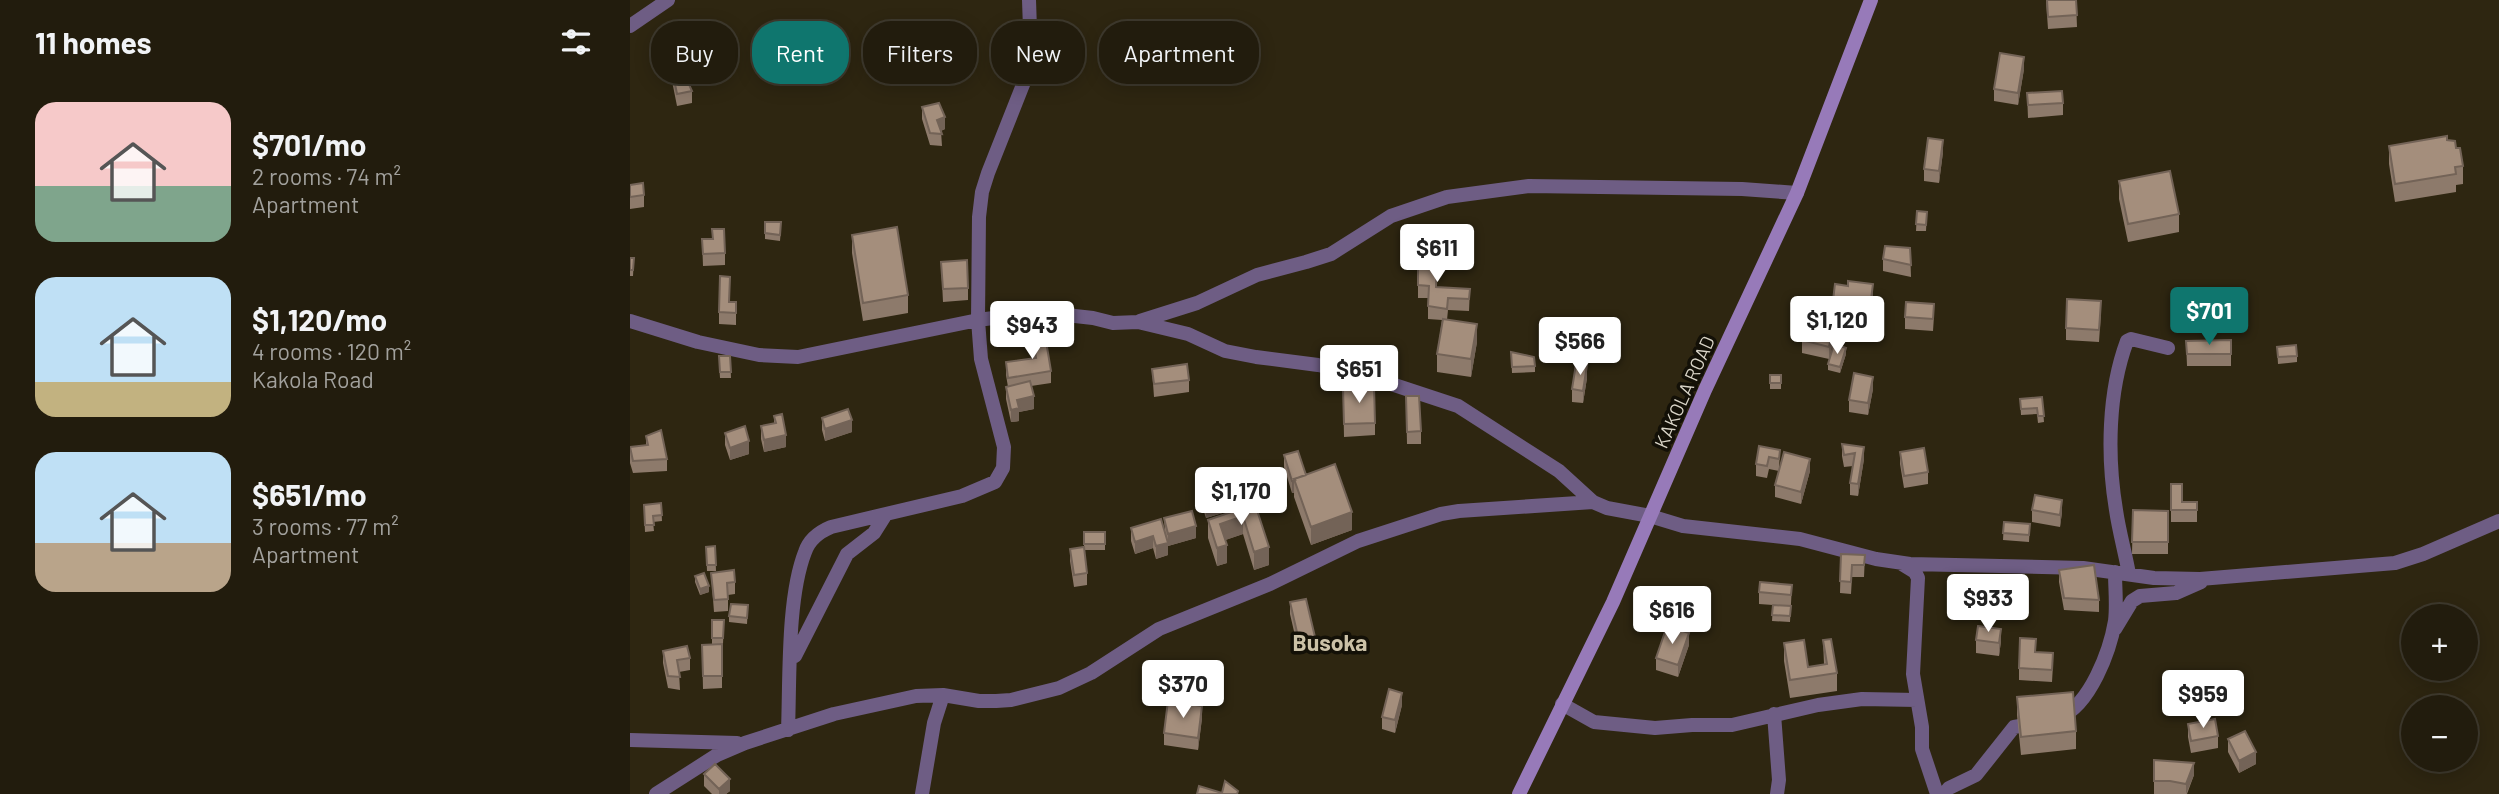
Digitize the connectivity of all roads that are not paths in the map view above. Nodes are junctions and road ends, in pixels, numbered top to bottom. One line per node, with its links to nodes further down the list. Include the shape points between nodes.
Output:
1 (668, 0): 4 (street)
2 (1871, 0): 5 (main road, KAKOLA ROAD)
3 (1026, 4): 6 (street, via 1031,31 1028,72 982,192)
4 (630, 26)
5 (1797, 193): 8 (street, via 1742,188 1529,186 1447,197 1391,216 1331,254 1257,275 1197,303); 12 (main road, KAKOLA ROAD)
6 (978, 320): 7 (street, via 798,357 759,355 698,342); 8 (street, via 1039,312 1113,323); 11 (street, via 981,359 1004,447 1003,468 988,486)
7 (630, 321)
8 (1138, 322): 10 (street, via 1188,334 1225,351 1361,374 1458,406 1559,471)
9 (2168, 348): 15 (street, via 2132,339 2127,341 2120,362 2111,444)
10 (1592, 502): 12 (street); 19 (street, via 1441,514 1357,541 1270,584 1159,629 1059,688 996,701)
11 (886, 514): 18 (street, via 874,533 847,554); 18 (street, via 823,530 805,551 794,606)
12 (1650, 516): 14 (street, via 1683,526 1800,539); 21 (main road, KAKOLA ROAD)
13 (2499, 521): 16 (street, via 2395,563)
14 (1897, 562): 15 (street); 20 (street, via 1918,578 1913,674)
15 (2122, 573): 16 (street); 17 (street)
16 (2208, 579): 17 (street, via 2176,593 2140,596)
17 (2110, 636): 31 (street, via 2088,694 2075,708 2043,722 2014,727 1976,775)
18 (791, 664): 23 (street)
19 (943, 695): 23 (street, via 896,699); 27 (street)
20 (1917, 700): 22 (street, via 1862,699); 30 (street, via 1922,748)
21 (1562, 704): 22 (street, via 1594,722 1655,728 1732,726); 28 (main road, KAKOLA ROAD)
22 (1774, 714): 29 (street)
23 (788, 730): 25 (street)
24 (630, 740): 25 (street)
25 (745, 743): 26 (street, via 698,765)
26 (656, 794)
27 (922, 794)
28 (1519, 794)
29 (1777, 794)
30 (1937, 794)
31 (1944, 794)

